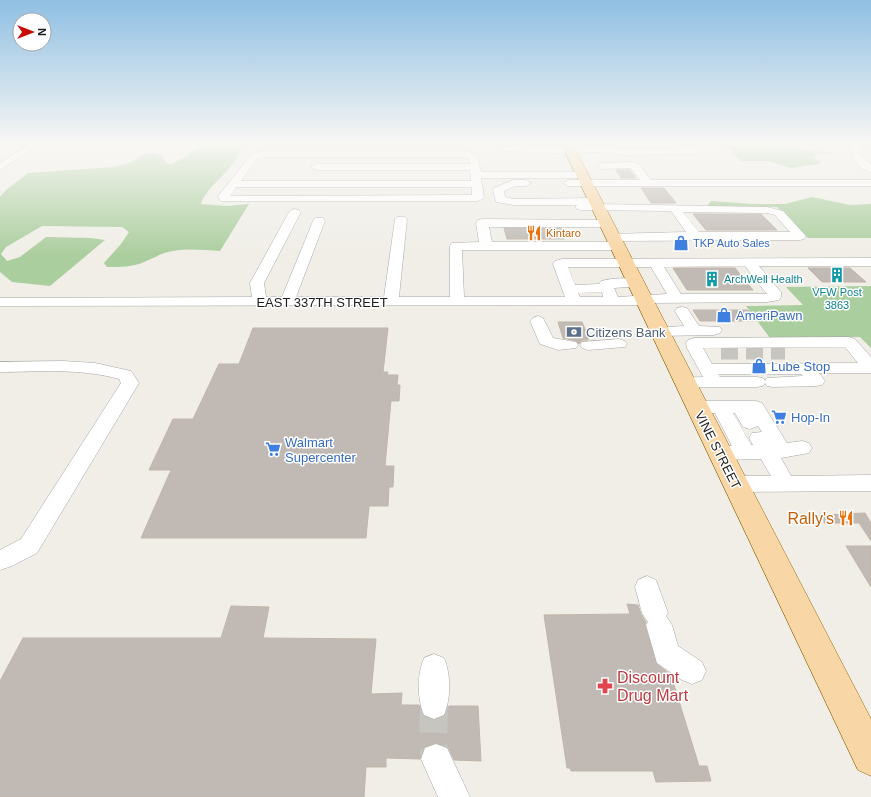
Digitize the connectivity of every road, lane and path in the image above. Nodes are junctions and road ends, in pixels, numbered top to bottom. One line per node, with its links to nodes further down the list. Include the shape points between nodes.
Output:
1 (236, 180): 15 (street)
2 (336, 180): 15 (street)
3 (476, 180): 15 (street, via 478,198 225,199 223,197)
4 (567, 180): 10 (street)
5 (584, 180): 20 (main road, VINE STREET)
6 (601, 180): 11 (street)
7 (610, 180): 11 (street)
8 (646, 180): 13 (street)
9 (871, 182): 14 (street)
10 (559, 183): 17 (street); 17 (street, via 512,183 498,190 500,200)
11 (612, 183): 12 (street)
12 (627, 183): 13 (street); 20 (street, via 634,198)
13 (648, 183): 14 (street)
14 (663, 183): 16 (street)
15 (233, 184)
16 (675, 200): 19 (street); 27 (street); 27 (street, via 779,213 800,236)
17 (567, 201): 20 (street)
18 (628, 207): 19 (street); 20 (street); 25 (street)
19 (653, 207): 26 (street)
20 (598, 210): 24 (street); 24 (street, via 577,207); 30 (main road, VINE STREET)
21 (295, 212): 41 (street, via 257,283)
22 (401, 219): 43 (street)
23 (319, 221): 42 (street)
24 (579, 221): 28 (street, via 482,224); 29 (street)
25 (645, 236): 26 (street); 30 (street)
26 (671, 236): 27 (street)
27 (695, 236)
28 (486, 246): 29 (street); 39 (street, via 456,246)
29 (583, 246): 30 (street)
30 (618, 250): 31 (street); 32 (street); 35 (main road, VINE STREET); 36 (street, via 560,264)
31 (713, 253)
32 (655, 262): 33 (street); 44 (street)
33 (748, 262): 34 (street); 44 (street, EAST 337TH STREET, via 774,292 774,296)
34 (871, 262)
35 (635, 283): 37 (street, via 608,283 606,284); 38 (main road, VINE STREET)
36 (571, 295): 37 (street, EAST 337TH STREET); 39 (street, EAST 337TH STREET)
37 (609, 295): 38 (street, EAST 337TH STREET)
38 (644, 300): 44 (street, EAST 337TH STREET); 48 (main road, VINE STREET)
39 (457, 301): 43 (street, EAST 337TH STREET)
40 (0, 302): 41 (street, EAST 337TH STREET)
41 (260, 302): 42 (street, EAST 337TH STREET)
42 (288, 302): 43 (street, EAST 337TH STREET)
43 (391, 302)
44 (680, 305): 46 (street)
45 (538, 321): 50 (street, via 546,341)
46 (694, 330): 47 (street); 48 (street)
47 (725, 330)
48 (659, 331): 58 (main road, VINE STREET)
49 (619, 344): 51 (street)
50 (570, 345)
51 (588, 345)
52 (721, 351): 54 (street)
53 (785, 351): 57 (street, via 800,353)
54 (697, 352): 56 (street, via 694,342 849,342); 58 (street)
55 (0, 367): 67 (street, via 76,367 112,370 125,375 130,383 29,546)
56 (871, 367): 57 (street)
57 (809, 368): 58 (street); 58 (street, via 816,381 765,382)
58 (702, 378): 59 (main road, VINE STREET)
59 (709, 407): 60 (street); 63 (main road, VINE STREET)
60 (741, 407): 61 (street); 61 (street, via 756,407)
61 (765, 441): 62 (street); 63 (street); 64 (street)
62 (802, 448)
63 (732, 452): 66 (main road, VINE STREET)
64 (785, 483): 65 (street); 66 (street)
65 (871, 483)
66 (735, 484): 72 (main road, VINE STREET)
67 (0, 560)
68 (648, 587): 70 (street, via 667,654)
69 (434, 667): 71 (street)
70 (692, 670)
71 (434, 705)
72 (864, 730): 73 (main road, VINE STREET)
73 (871, 757)
74 (436, 759): 75 (street)
75 (454, 797)

